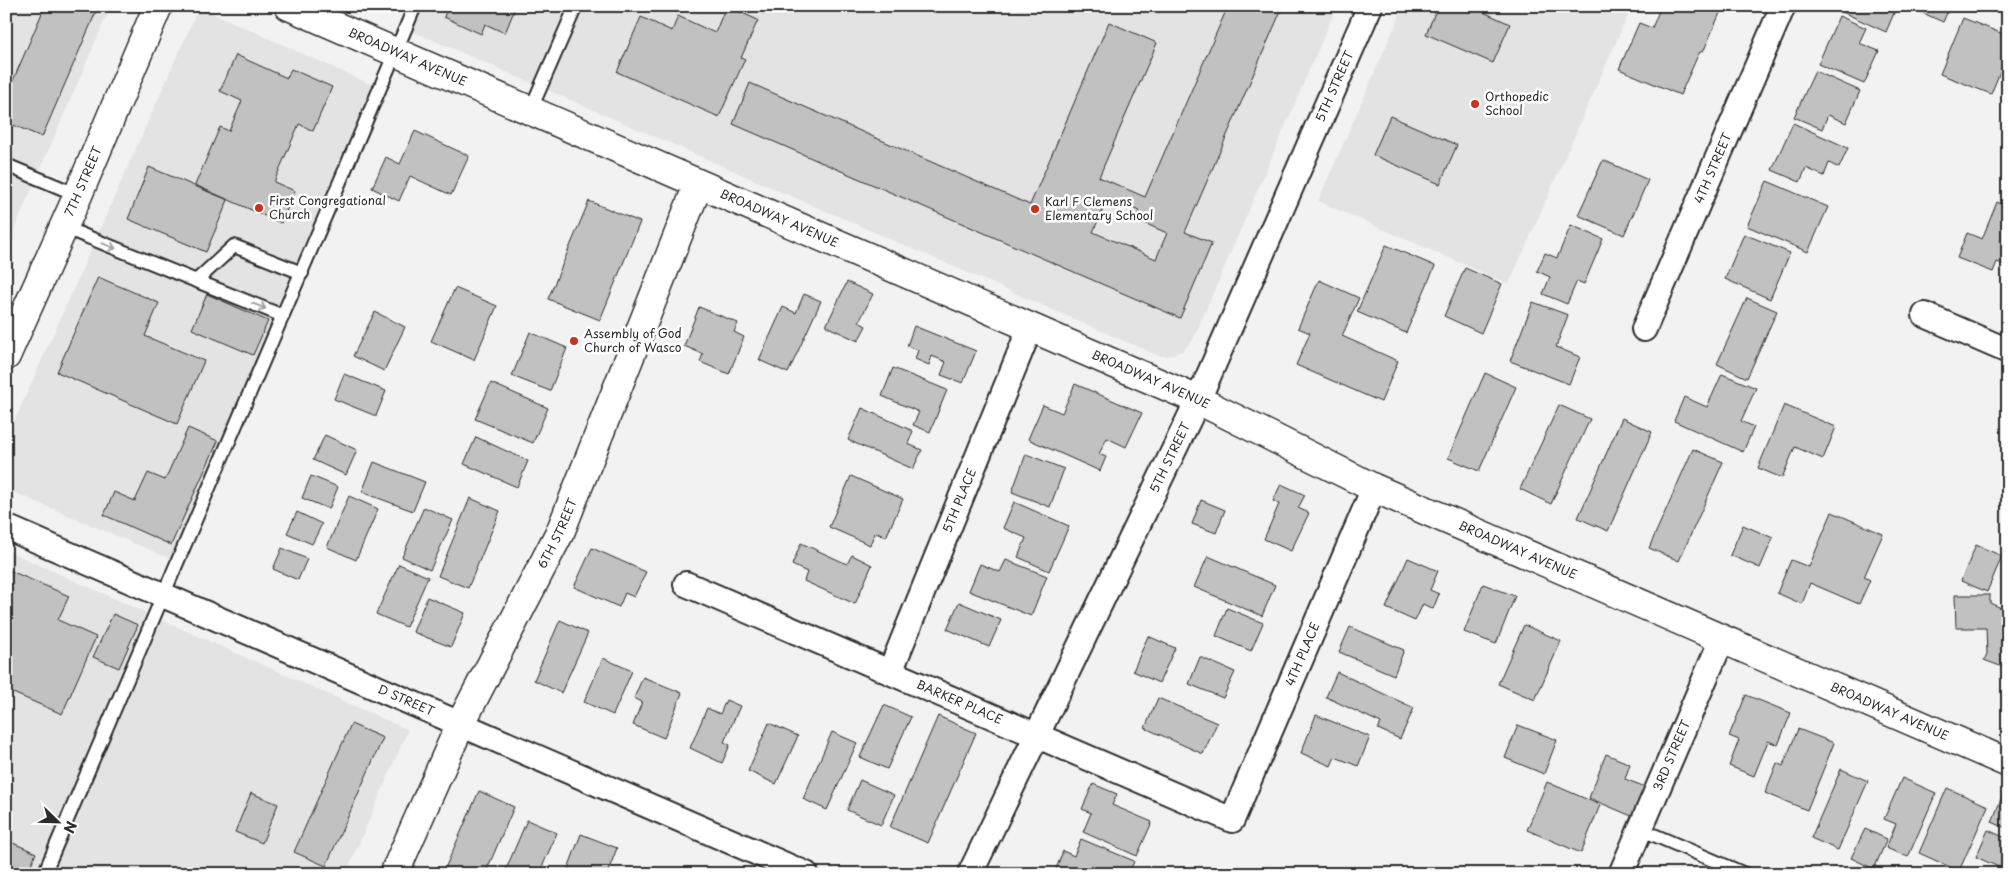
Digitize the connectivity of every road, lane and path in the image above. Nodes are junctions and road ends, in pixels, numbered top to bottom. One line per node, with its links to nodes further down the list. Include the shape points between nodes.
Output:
1 (158, 6): 11 (street, 7TH STREET)
2 (288, 6): 7 (street, BROADWAY AVENUE)
3 (415, 6): 7 (lane)
4 (576, 6): 8 (lane)
5 (1370, 6): 21 (street, 5TH STREET)
6 (1783, 6): 18 (street, 4TH STREET)
7 (395, 52): 8 (street, BROADWAY AVENUE); 13 (lane)
8 (530, 111): 10 (street, BROADWAY AVENUE)
9 (6, 165): 11 (lane)
10 (698, 184): 17 (street, BROADWAY AVENUE); 28 (street, 6TH STREET, via 561,530)
11 (78, 195): 12 (street, 7TH STREET)
12 (64, 227): 14 (lane, one-way to 14); 20 (street, 7TH STREET)
13 (302, 273): 14 (lane, via 234,246); 16 (lane)
14 (196, 281): 16 (lane, one-way to 16)
15 (1925, 315): 19 (street)
16 (283, 316): 25 (lane)
17 (1030, 328): 21 (street, BROADWAY AVENUE); 27 (street, 5TH PLACE)
18 (1644, 330)
19 (2008, 351)
20 (6, 356)
21 (1198, 400): 22 (street, BROADWAY AVENUE); 29 (street, 5TH STREET)
22 (1374, 488): 26 (street, BROADWAY AVENUE); 31 (street, 4TH PLACE)
23 (6, 526): 25 (street, D STREET)
24 (686, 584): 27 (street, BARKER PLACE)
25 (164, 596): 28 (street, D STREET); 33 (lane)
26 (1722, 639): 30 (street, BROADWAY AVENUE); 32 (street, 3RD STREET)
27 (890, 672): 29 (street, BARKER PLACE)
28 (461, 723): 34 (street, 6TH STREET); 35 (street, D STREET)
29 (1037, 736): 31 (street, BARKER PLACE); 36 (street, 5TH STREET)
30 (2008, 763)
31 (1232, 820)
32 (1640, 829): 37 (street, 3RD STREET); 38 (lane)
33 (44, 874)
34 (394, 874)
35 (806, 874)
36 (970, 874)
37 (1621, 874)
38 (1745, 874)

